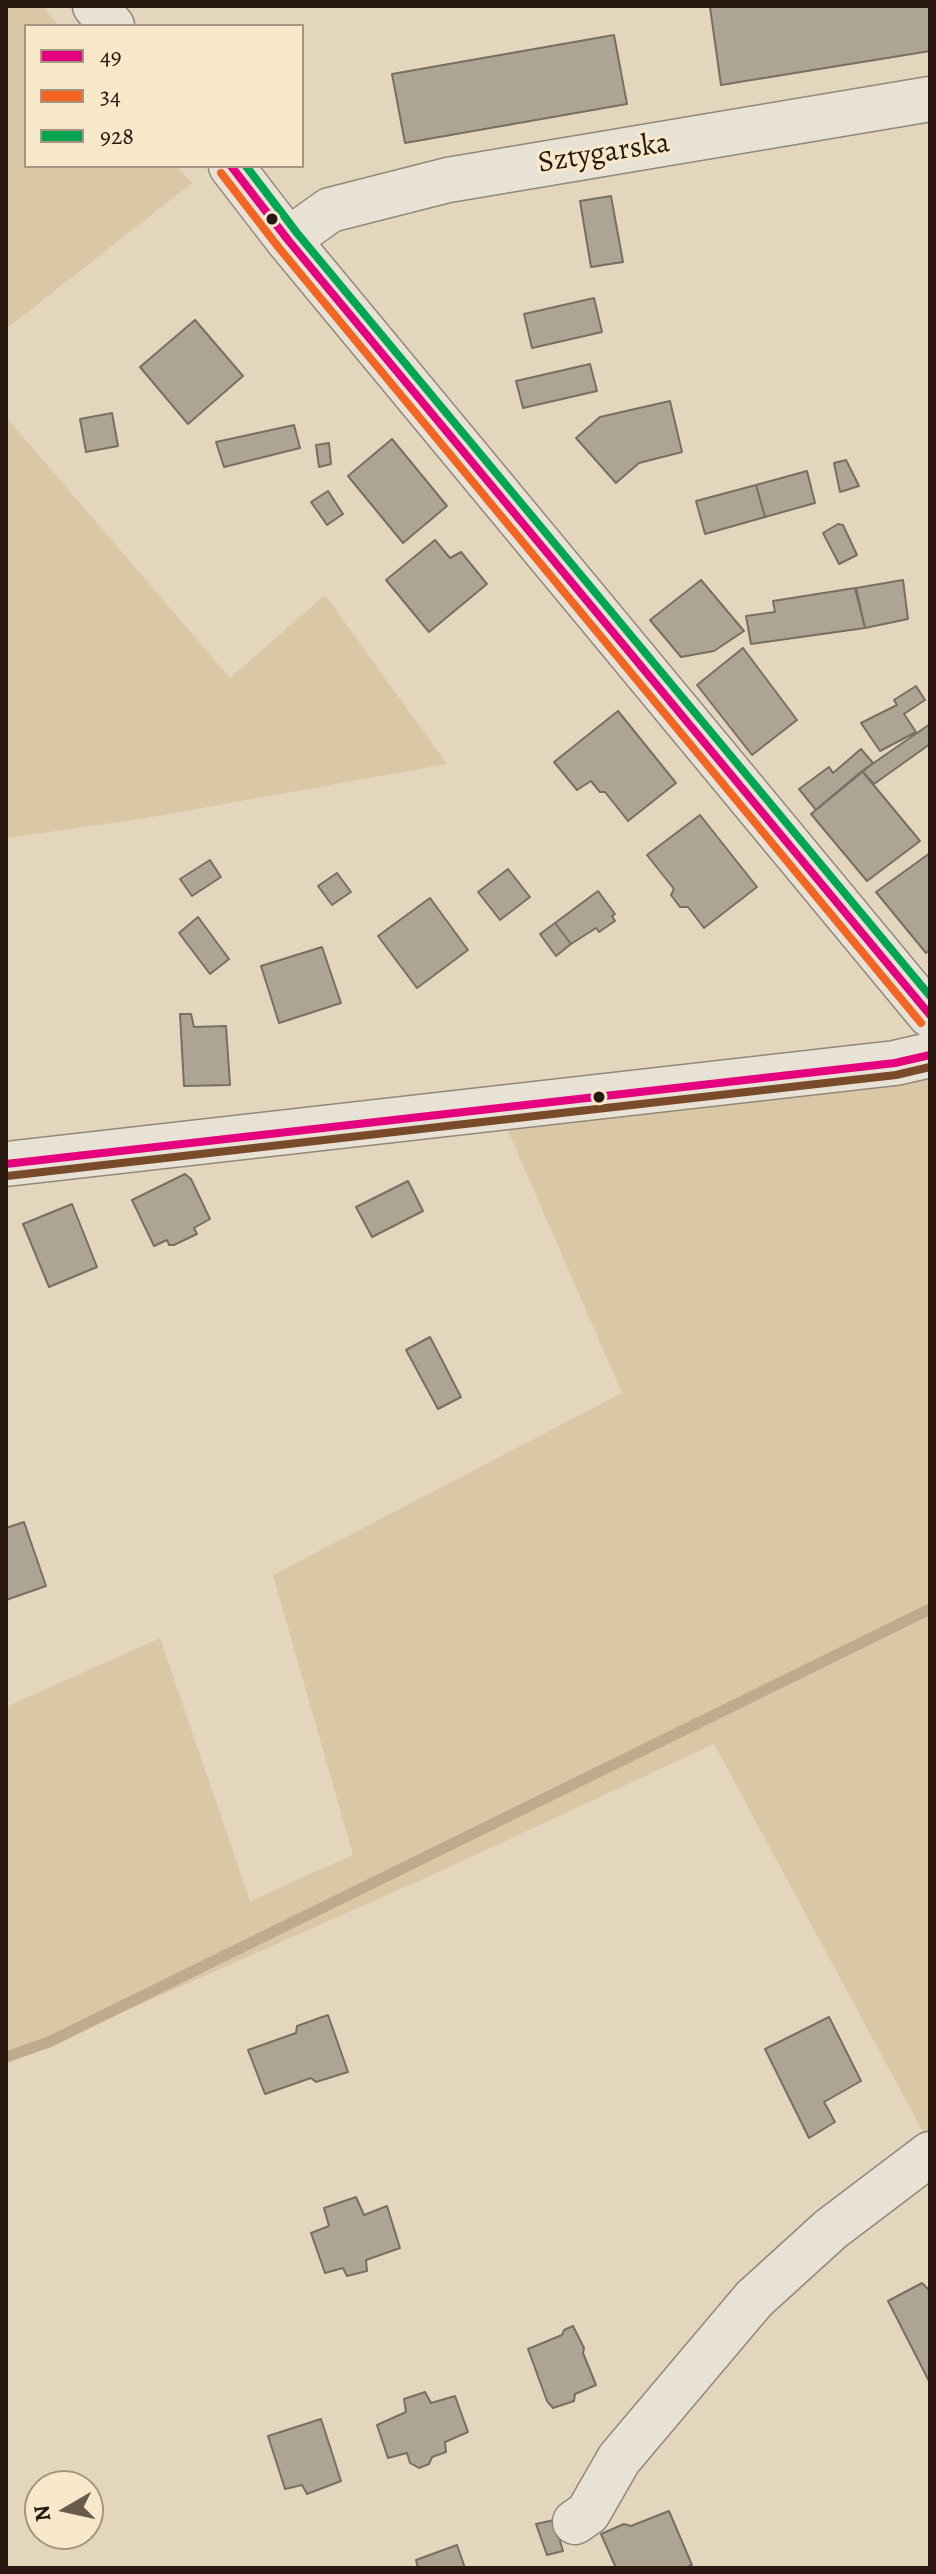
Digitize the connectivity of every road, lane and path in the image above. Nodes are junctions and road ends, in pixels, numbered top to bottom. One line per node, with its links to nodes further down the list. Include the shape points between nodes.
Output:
1 (95, 6): 2 (street)
2 (110, 24)
3 (930, 99): 5 (street, Sztygarska, via 448,180 330,210)
4 (233, 168): 5 (street)
5 (288, 240): 6 (street)
6 (930, 1015)
7 (930, 1055): 8 (street)
8 (6, 1164)
9 (930, 2154): 10 (street, via 831,2229 754,2299 619,2459 588,2513)
10 (575, 2522)

